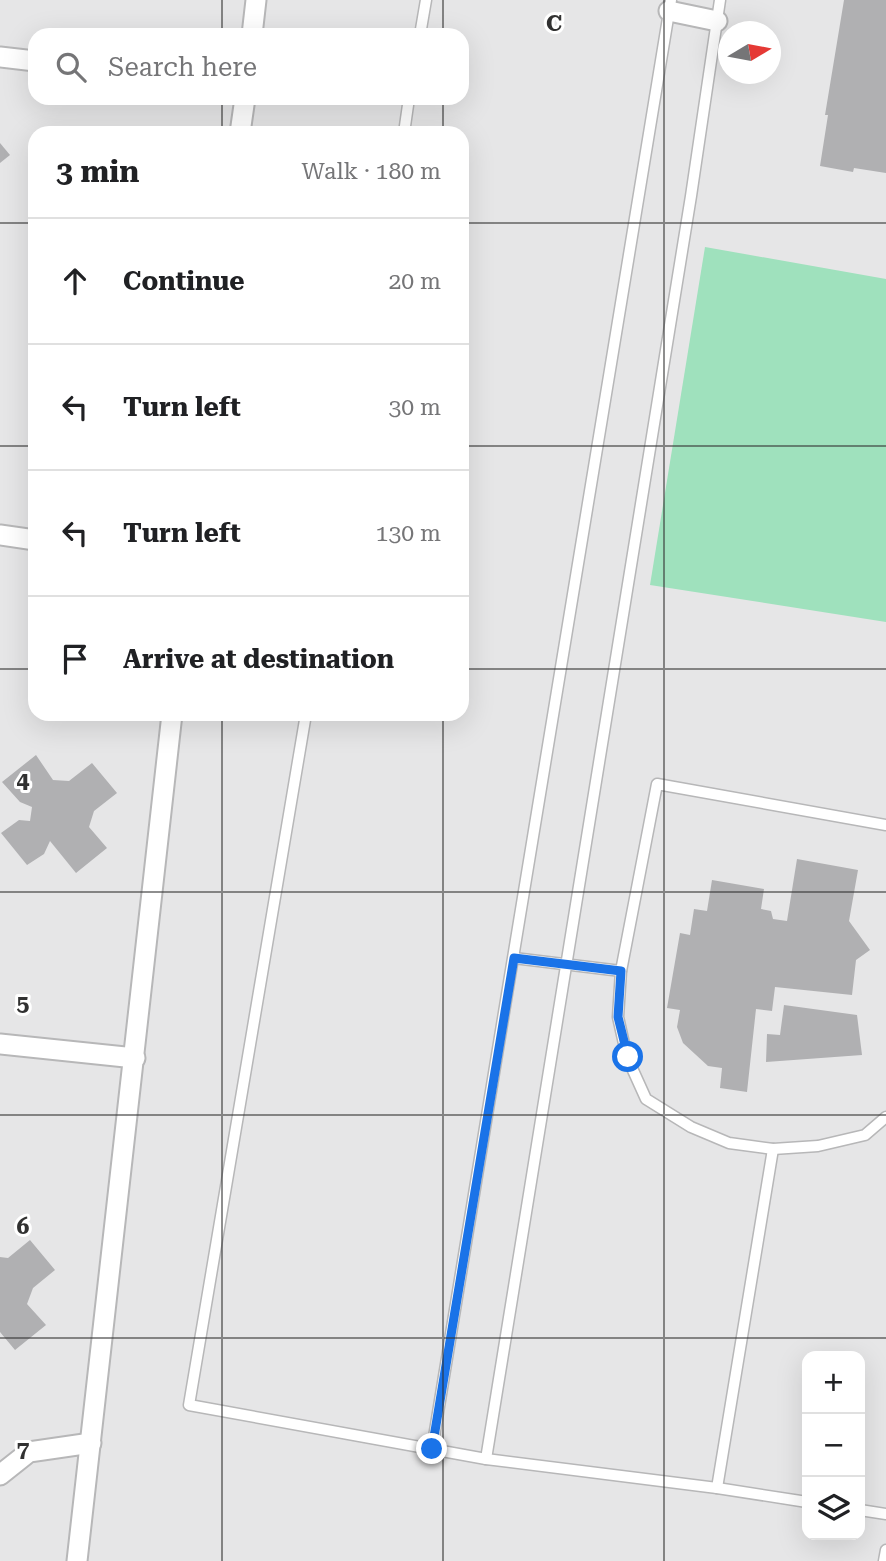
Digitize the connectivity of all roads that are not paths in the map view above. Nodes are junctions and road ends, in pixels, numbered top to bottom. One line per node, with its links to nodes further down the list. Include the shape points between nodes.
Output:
1 (256, 0): 6 (street)
2 (426, 0): 7 (lane)
3 (720, 0): 5 (lane)
4 (670, 5): 5 (street); 19 (lane)
5 (717, 21): 20 (lane)
6 (253, 28)
7 (421, 28)
8 (0, 57): 9 (street)
9 (28, 60)
10 (244, 105): 12 (street)
11 (409, 105): 13 (lane)
12 (241, 126)
13 (405, 126)
14 (0, 535): 15 (street)
15 (28, 539)
16 (171, 721): 23 (street)
17 (305, 721): 27 (lane, via 189,1405)
18 (886, 825): 21 (lane, via 657,784)
19 (514, 958): 20 (lane); 27 (lane)
20 (566, 964): 21 (lane); 28 (lane)
21 (621, 971): 25 (lane, via 618,1017 646,1099 691,1127 729,1143)
22 (0, 1044): 23 (street)
23 (135, 1058): 26 (street)
24 (886, 1116): 25 (lane, via 865,1135 818,1146)
25 (772, 1149): 30 (lane)
26 (91, 1443): 29 (street, via 29,1452); 35 (street)
27 (432, 1449): 28 (lane)
28 (486, 1459): 30 (lane)
29 (0, 1475)
30 (717, 1488): 31 (lane)
31 (802, 1501)
32 (865, 1511): 33 (lane)
33 (886, 1514)
34 (886, 1550): 36 (lane)
35 (78, 1561)
36 (884, 1561)

